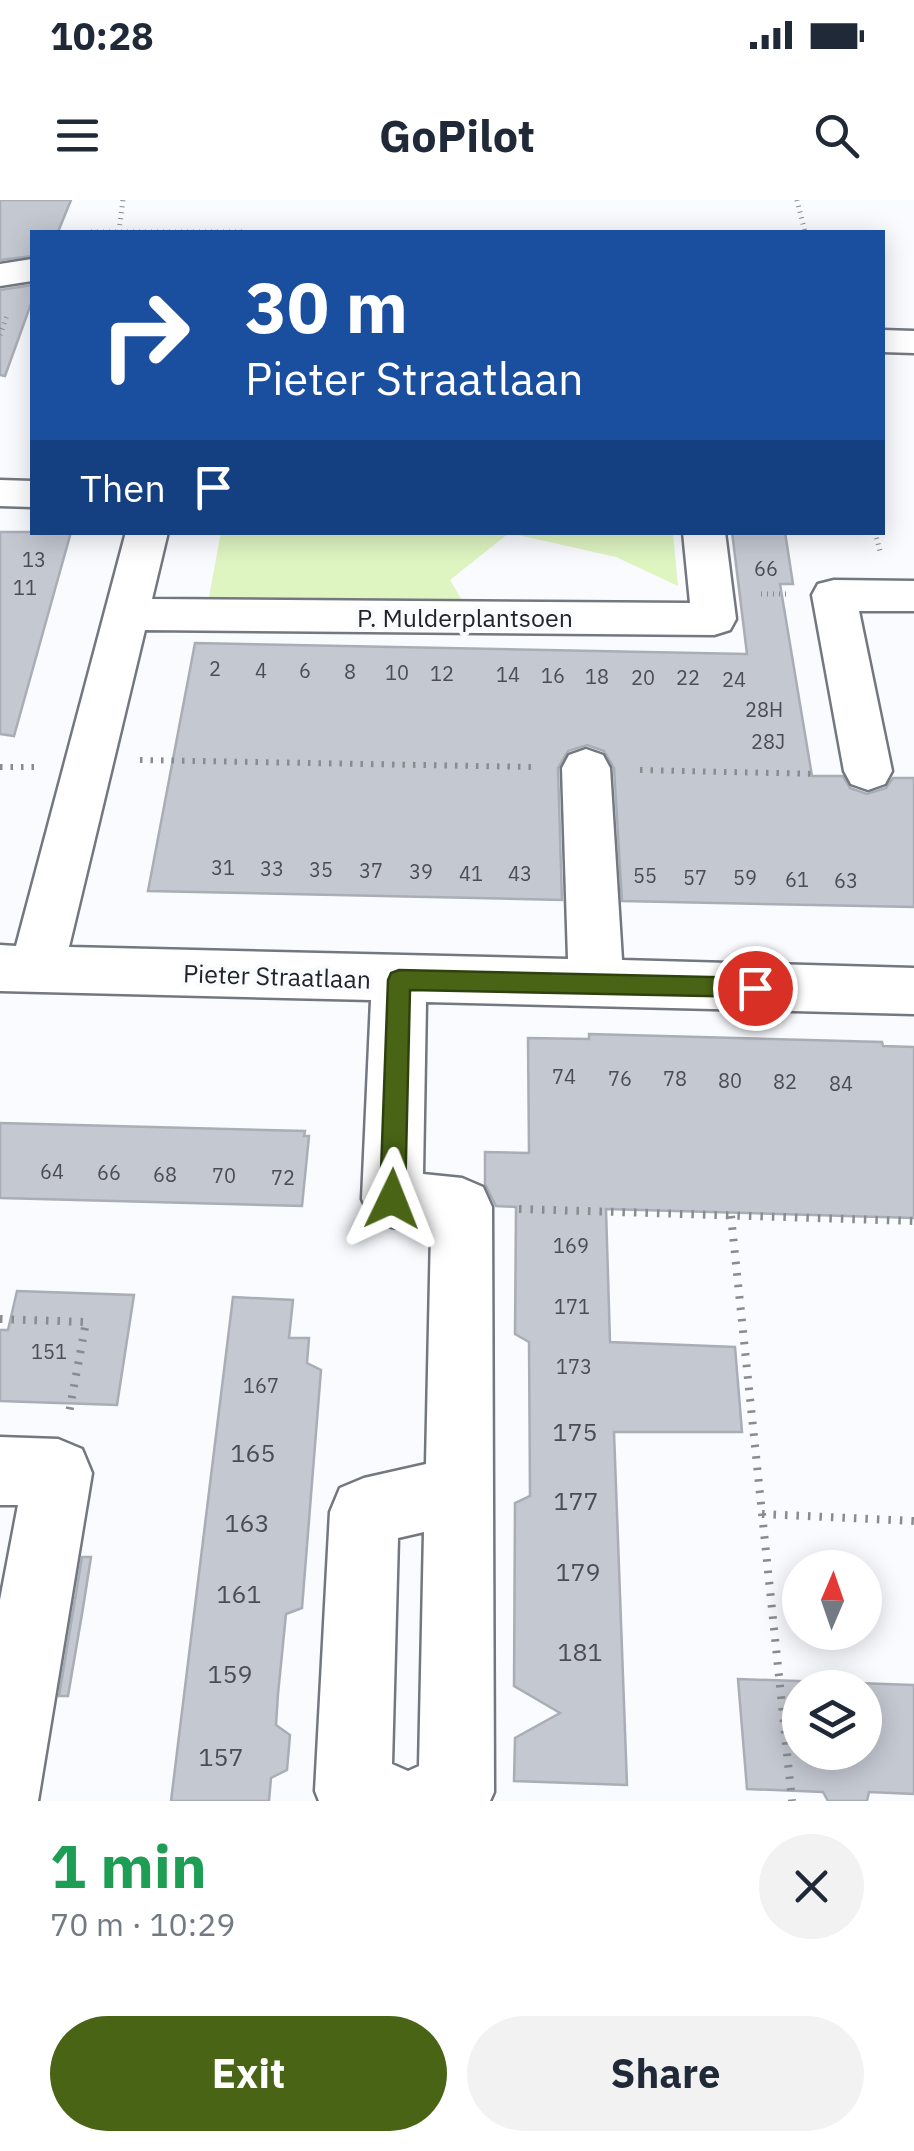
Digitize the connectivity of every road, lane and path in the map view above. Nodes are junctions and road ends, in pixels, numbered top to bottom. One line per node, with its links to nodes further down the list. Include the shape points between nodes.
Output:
1 (122, 200): 3 (path)
2 (797, 200): 4 (path)
3 (118, 230)
4 (804, 230)
5 (30, 270): 6 (street)
6 (0, 275)
7 (885, 341): 8 (street)
8 (914, 342)
9 (0, 493): 10 (street)
10 (30, 494)
11 (146, 535): 16 (street)
12 (704, 535): 13 (street)
13 (711, 592): 14 (path); 16 (street, P. Mulderplantsoen, via 714,619)
14 (834, 595): 15 (street); 20 (street)
15 (914, 596)
16 (128, 614): 18 (street)
17 (0, 767): 18 (path)
18 (88, 768): 19 (path, via 130,760); 21 (street)
19 (586, 768): 20 (path); 23 (street)
20 (868, 771)
21 (18, 968): 22 (street, Pieter Straatlaan)
22 (399, 980): 23 (street, Pieter Straatlaan); 25 (street, via 392,1199)
23 (596, 984): 24 (street, Pieter Straatlaan)
24 (914, 991)
25 (462, 1207): 26 (path); 30 (street)
26 (731, 1216): 27 (path); 31 (path)
27 (914, 1221)
28 (0, 1320): 29 (path, via 86,1322)
29 (29, 1472): 33 (street)
30 (459, 1490): 34 (street, via 364,1512 352,1791); 35 (street, via 456,1792)
31 (762, 1514): 32 (path); 36 (path)
32 (914, 1521)
33 (0, 1800)
34 (389, 1801)
35 (427, 1801)
36 (792, 1801)

